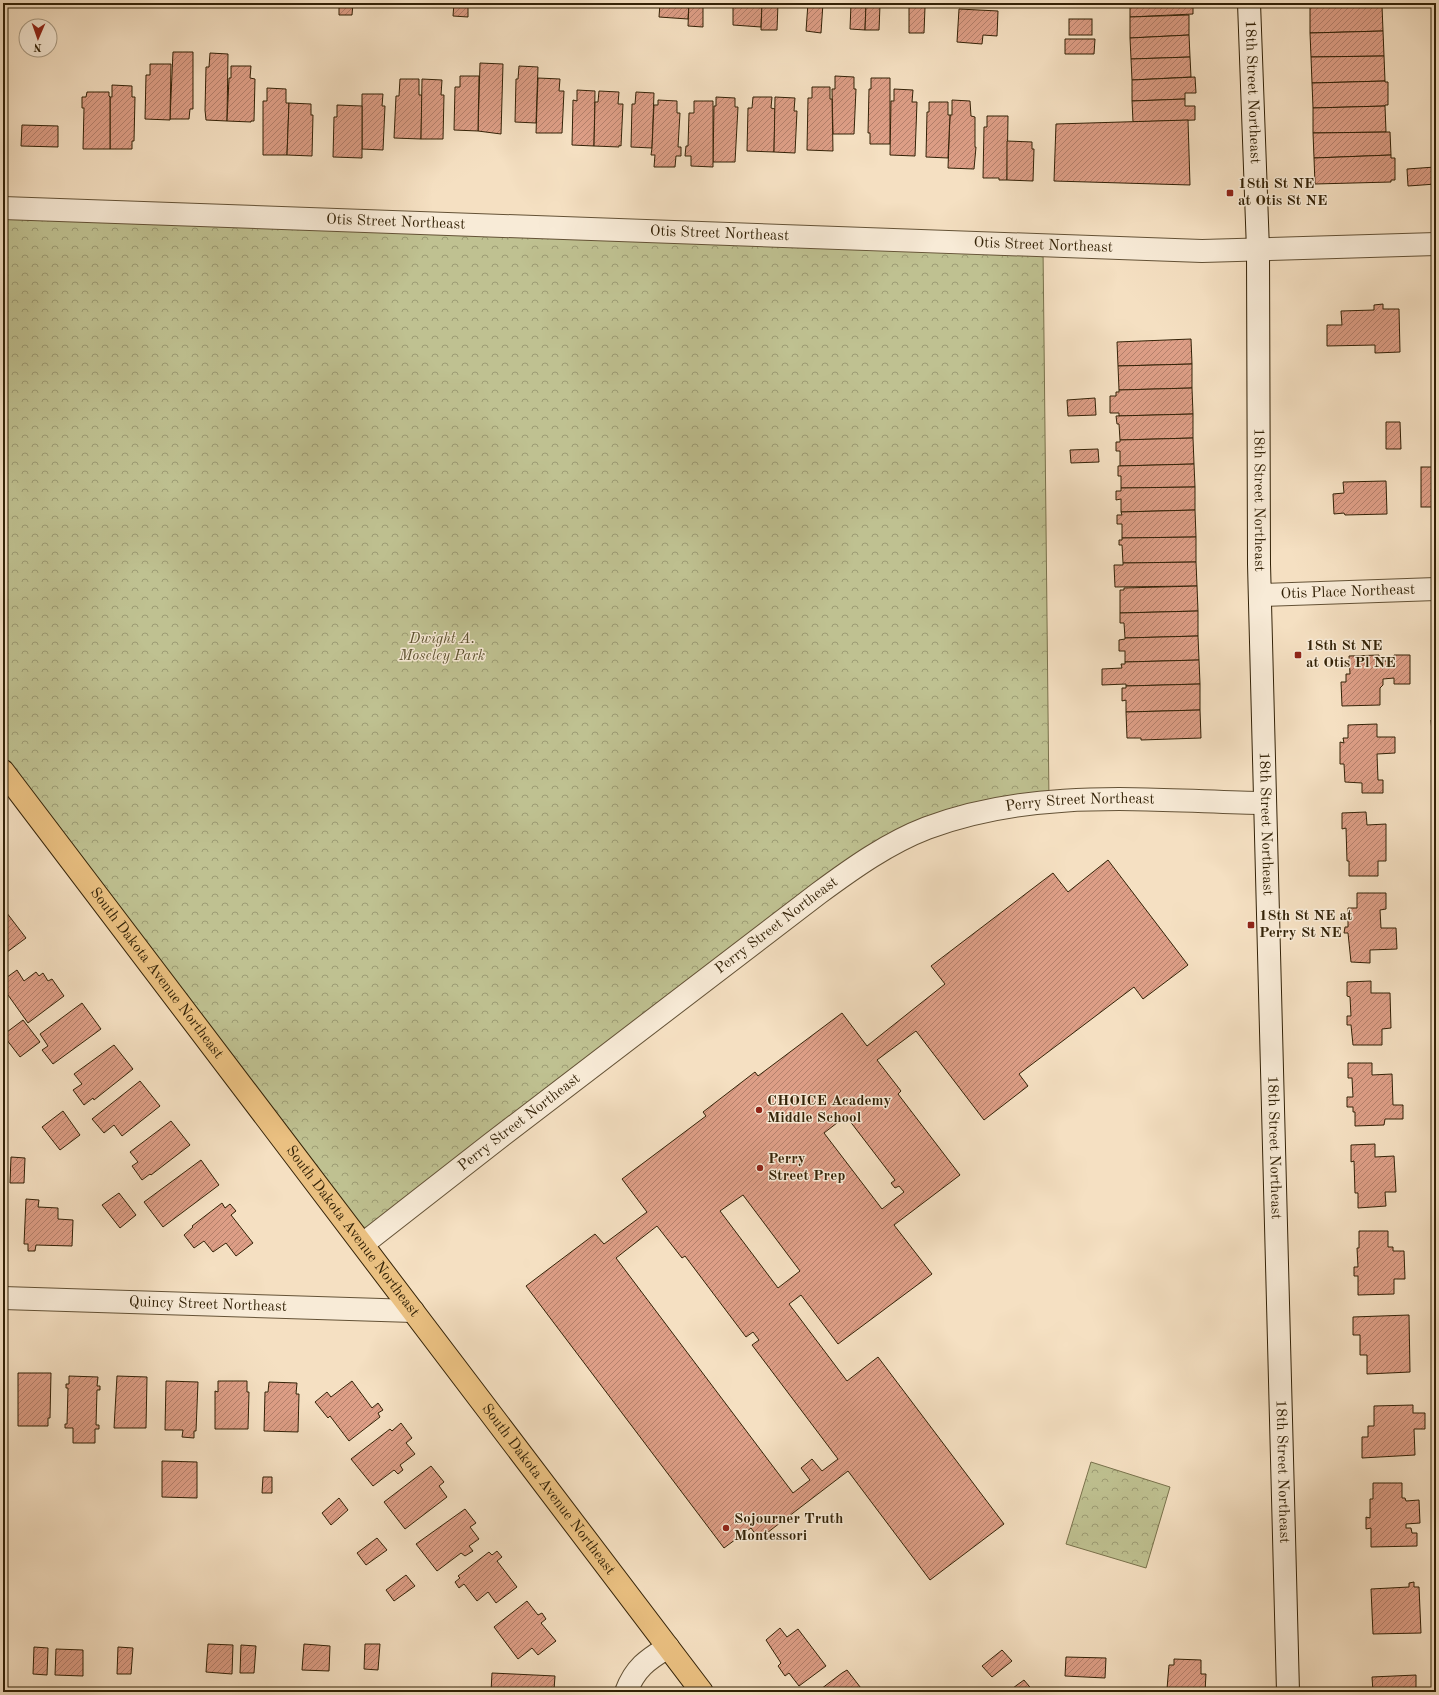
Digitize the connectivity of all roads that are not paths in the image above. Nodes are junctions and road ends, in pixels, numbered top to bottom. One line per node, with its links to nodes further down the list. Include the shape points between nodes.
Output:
1 (1249, 3): 4 (street, 18th Street Northeast)
2 (3, 208): 4 (street, Otis Street Northeast, via 1202,251)
3 (1436, 244): 4 (street, Otis Street Northeast)
4 (1258, 250): 6 (street, 18th Street Northeast)
5 (1436, 589): 6 (street, Otis Place Northeast)
6 (1260, 595): 8 (street, 18th Street Northeast)
7 (3, 771): 9 (main road, South Dakota Avenue Northeast)
8 (1265, 803): 9 (street, Perry Street Northeast, via 1132,799 1042,802 953,819 902,840 854,868 819,893); 15 (street, 18th Street Northeast)
9 (363, 1244): 11 (main road, South Dakota Avenue Northeast)
10 (3, 1298): 11 (street, Quincy Street Northeast)
11 (413, 1310): 12 (main road, South Dakota Avenue Northeast)
12 (668, 1647): 13 (street, via 648,1659 636,1672); 14 (main road, South Dakota Avenue Northeast)
13 (626, 1692)
14 (702, 1692)
15 (1288, 1692)

